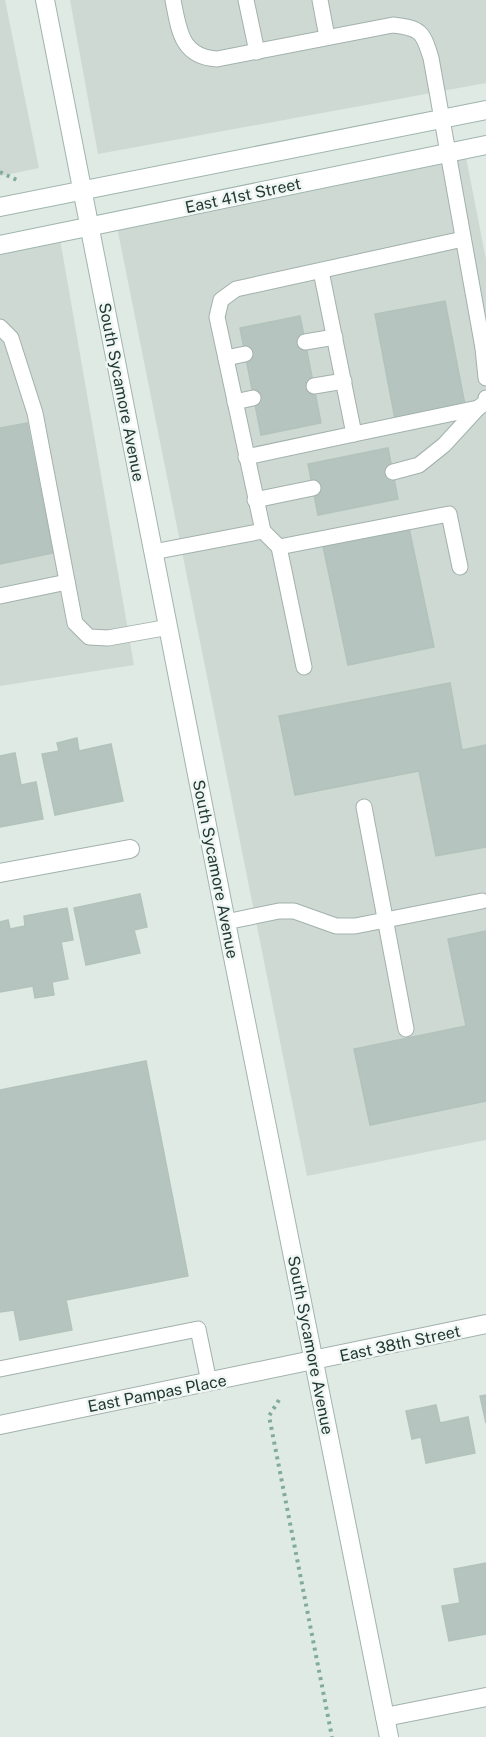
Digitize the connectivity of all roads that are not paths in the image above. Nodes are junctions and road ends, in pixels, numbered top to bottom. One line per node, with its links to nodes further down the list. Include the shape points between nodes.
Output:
1 (45, 0): 11 (main road, South Sycamore Avenue)
2 (173, 0): 6 (lane, via 187,47 195,55 210,59)
3 (246, 0): 6 (lane)
4 (320, 0): 5 (lane)
5 (327, 38): 6 (lane); 8 (lane, via 393,25 412,27 426,41)
6 (257, 52)
7 (486, 110): 8 (main road)
8 (444, 118): 10 (lane); 11 (main road)
9 (486, 145): 10 (main road, East 41st Street)
10 (448, 153): 13 (main road, East 41st Street); 14 (lane)
11 (83, 189): 12 (main road); 13 (main road, South Sycamore Avenue)
12 (0, 207)
13 (90, 227): 15 (main road, East 41st Street); 36 (main road, South Sycamore Avenue)
14 (463, 239): 16 (lane); 20 (lane)
15 (0, 245)
16 (321, 270): 18 (lane); 22 (lane, via 236,289 221,300 217,317)
17 (0, 327): 38 (lane, via 10,338 35,413 35,439)
18 (335, 337): 19 (lane); 24 (lane)
19 (305, 342)
20 (484, 348): 23 (lane)
21 (245, 354): 22 (lane)
22 (226, 358): 27 (lane)
23 (486, 378)
24 (344, 381): 25 (lane); 29 (lane)
25 (314, 386)
26 (253, 398): 27 (lane)
27 (235, 402): 30 (lane)
28 (482, 403): 29 (lane); 31 (lane, via 444,445 419,465)
29 (354, 434): 30 (lane)
30 (246, 457): 33 (lane)
31 (393, 472)
32 (313, 488): 33 (lane)
33 (255, 500): 34 (lane)
34 (263, 531): 35 (lane); 36 (lane)
35 (279, 547): 37 (lane, via 449,514); 41 (lane)
36 (153, 552): 40 (main road, South Sycamore Avenue)
37 (460, 567)
38 (67, 582): 39 (lane); 40 (lane, via 75,623 89,637 108,638)
39 (0, 596)
40 (168, 627): 47 (main road, South Sycamore Avenue)
41 (304, 667)
42 (363, 807): 46 (lane)
43 (130, 849): 44 (main road)
44 (0, 873)
45 (482, 901): 46 (lane)
46 (385, 920): 47 (lane, via 336,926 294,911 279,911); 48 (lane)
47 (226, 922): 50 (main road, South Sycamore Avenue)
48 (406, 1029)
49 (486, 1324): 50 (main road, East 38th Street)
50 (314, 1361): 52 (main road, East Pampas Place); 55 (main road, South Sycamore Avenue)
51 (0, 1369): 52 (lane, via 198,1329)
52 (208, 1382): 53 (main road, East Pampas Place)
53 (0, 1425)
54 (486, 1697): 55 (main road)
55 (385, 1718): 56 (main road, South Sycamore Avenue)
56 (389, 1737)

